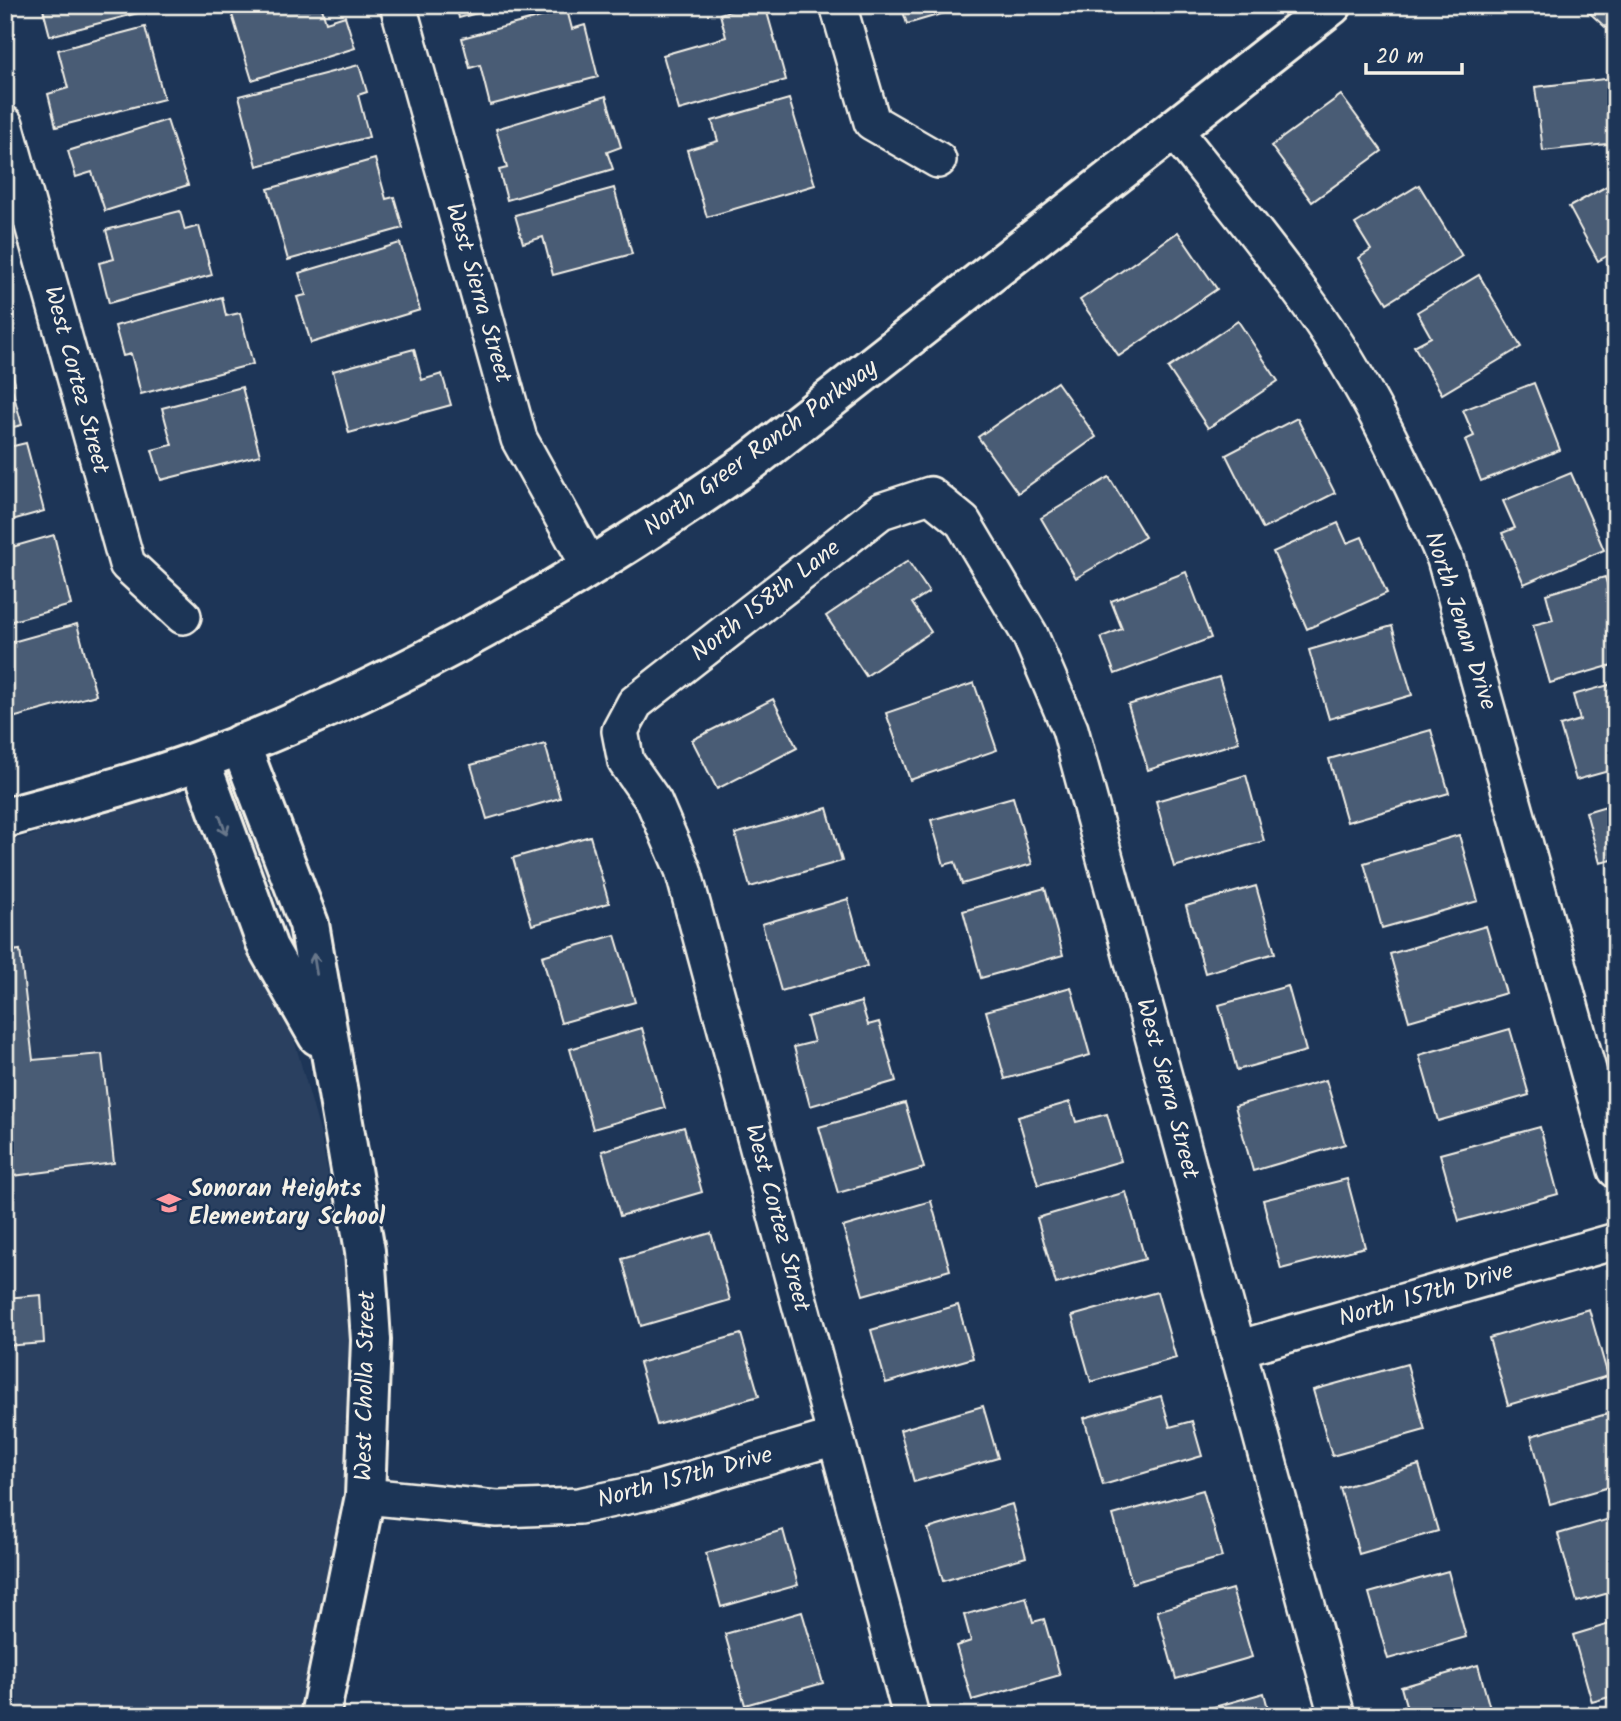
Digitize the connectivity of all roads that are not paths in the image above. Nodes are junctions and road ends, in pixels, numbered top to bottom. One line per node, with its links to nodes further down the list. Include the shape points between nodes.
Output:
1 (398, 5): 8 (street, West Sierra Street, via 519,439)
2 (838, 5): 6 (street, via 872,122)
3 (1332, 5): 5 (street, North Greer Ranch Parkway)
4 (5, 124): 9 (street, West Cortez Street, via 127,564)
5 (1175, 131): 8 (street, North Greer Ranch Parkway, via 750,462); 15 (street, North Jenan Drive, via 1310,305 1412,482 1445,559)
6 (938, 160)
7 (930, 495): 10 (street, North 158th Lane, via 881,511 635,704); 17 (street, West Sierra Street, via 963,522 1030,635 1070,729)
8 (590, 567): 11 (street, North Greer Ranch Parkway, via 398,674)
9 (183, 615)
10 (620, 731): 18 (street, West Cortez Street, via 626,762 654,802 683,870)
11 (240, 744): 12 (street, North Greer Ranch Parkway); 14 (street, West Cholla Street, one-way to 11, via 309,924)
12 (200, 761): 13 (street, North Greer Ranch Parkway); 14 (street, West Cholla Street, one-way to 14, via 268,948)
13 (5, 818)
14 (330, 1056): 19 (street, West Cholla Street, via 365,1251 371,1340)
15 (1616, 1170)
16 (1616, 1241): 17 (street, North 157th Drive)
17 (1237, 1349): 22 (street, West Sierra Street)
18 (835, 1437): 19 (street, North 157th Drive, via 651,1491 579,1506 497,1509); 21 (street, West Cortez Street)
19 (365, 1496): 20 (street, West Cholla Street)
20 (320, 1716)
21 (911, 1716)
22 (1337, 1716)

